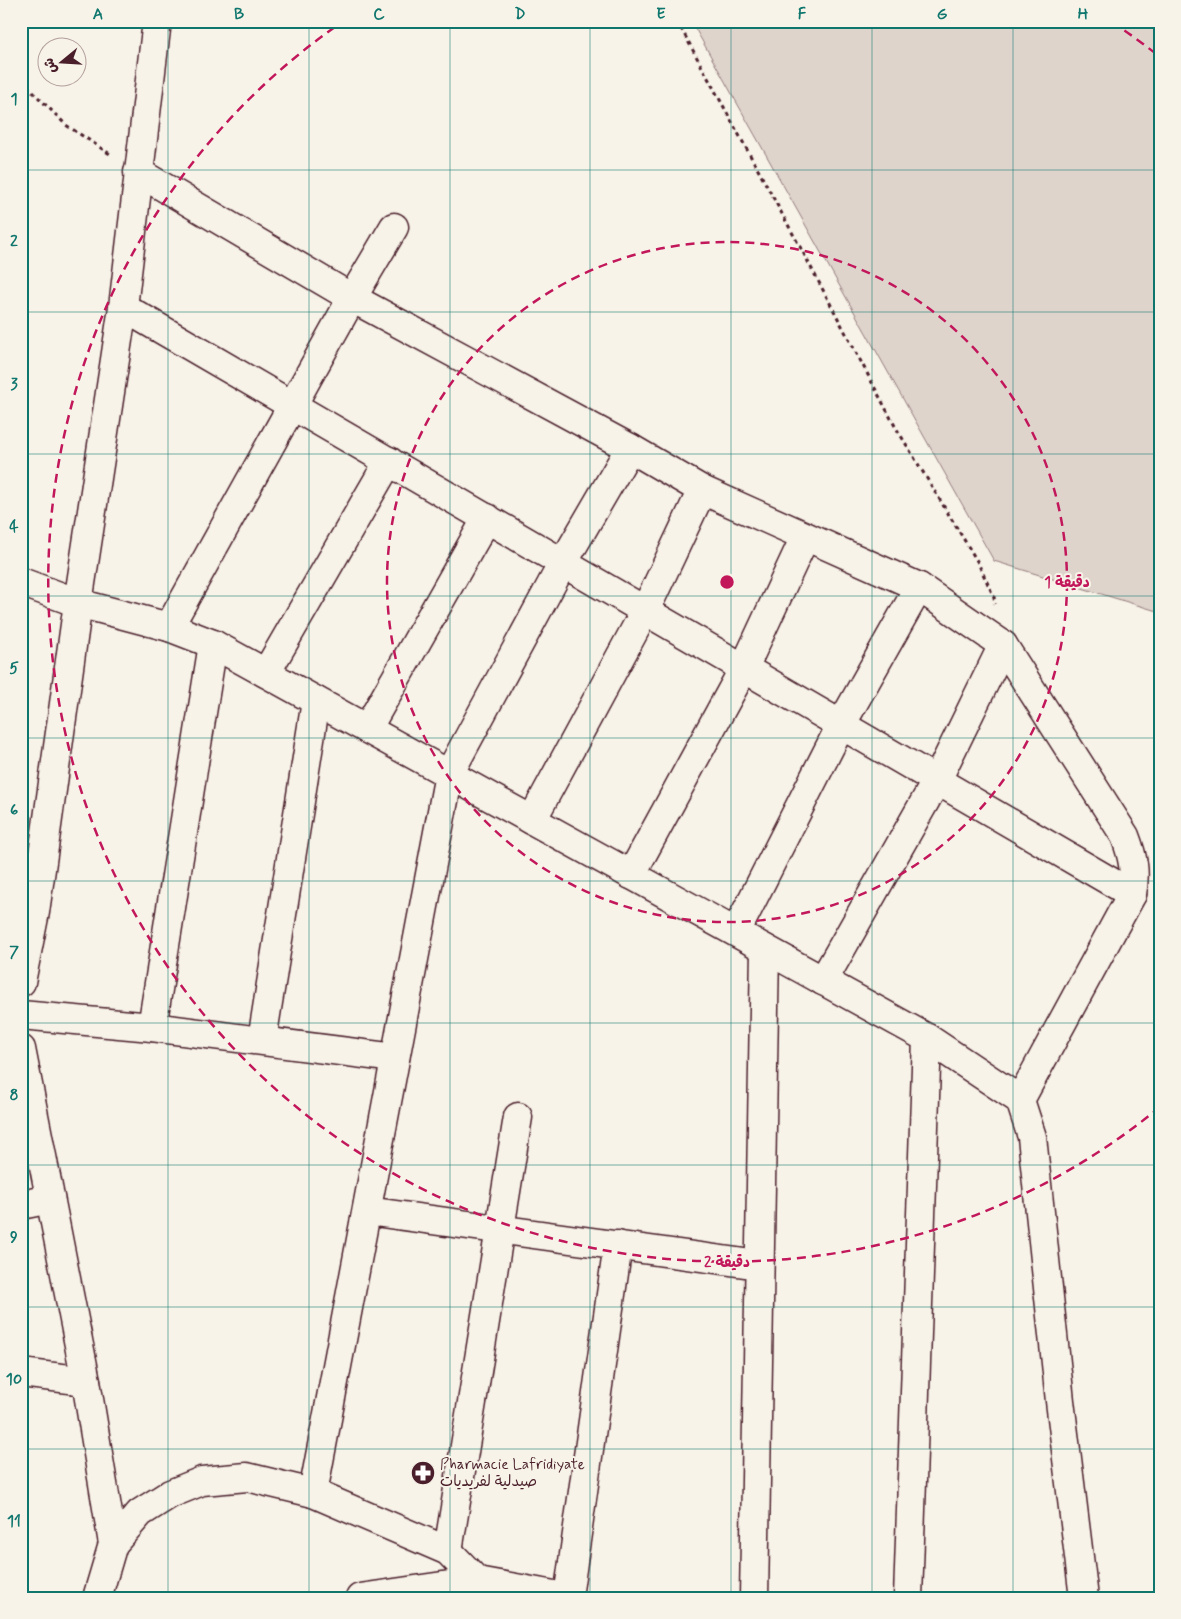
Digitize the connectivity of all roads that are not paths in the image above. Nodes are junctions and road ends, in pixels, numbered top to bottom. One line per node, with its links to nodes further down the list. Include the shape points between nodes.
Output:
1 (157, 21): 2 (street)
2 (138, 172): 4 (street); 5 (street)
3 (394, 227): 4 (street)
4 (352, 298): 6 (street); 7 (street)
5 (123, 307): 6 (street); 15 (street)
6 (293, 406): 8 (street); 17 (street)
7 (630, 448): 9 (street); 12 (street)
8 (388, 461): 10 (street); 21 (street)
9 (702, 490): 11 (street); 16 (street)
10 (487, 518): 12 (street); 24 (street)
11 (805, 537): 14 (street); 20 (street)
12 (563, 562): 16 (street); 25 (street)
13 (21, 582): 15 (street)
14 (919, 587): 19 (street); 23 (street)
15 (78, 603): 17 (street); 30 (street)
16 (645, 611): 20 (street); 27 (street)
17 (169, 627): 18 (street)
18 (213, 644): 21 (street); 36 (street)
19 (1003, 645): 26 (street); 29 (street, via 1125,836 1135,876)
20 (744, 668): 23 (street); 28 (street)
21 (266, 673): 22 (street)
22 (316, 700): 24 (street); 38 (street)
23 (842, 724): 26 (street); 31 (street)
24 (368, 729): 25 (street)
25 (449, 774): 27 (street); 40 (street)
26 (937, 780): 29 (street); 33 (street)
27 (532, 820): 28 (street)
28 (632, 875): 31 (street)
29 (1132, 894): 41 (street)
30 (28, 910): 34 (street)
31 (736, 932): 32 (street)
32 (765, 949): 33 (street); 48 (street)
33 (823, 981): 37 (street)
34 (21, 982)
35 (21, 1015): 36 (street)
36 (152, 1027): 38 (street)
37 (927, 1038): 41 (street); 59 (street)
38 (262, 1040): 40 (street)
39 (21, 1049): 43 (street)
40 (396, 1058): 45 (street)
41 (1020, 1100): 60 (street, via 1032,1137)
42 (518, 1117): 46 (street)
43 (50, 1200): 44 (street); 50 (street)
44 (21, 1205)
45 (367, 1211): 46 (street); 51 (street)
46 (500, 1229): 47 (street); 53 (street)
47 (618, 1245): 48 (street); 57 (street)
48 (759, 1265): 58 (street)
49 (21, 1373): 50 (street)
50 (86, 1381): 52 (street)
51 (313, 1494): 52 (street, via 247,1477 202,1481 170,1494 140,1513); 53 (street)
52 (112, 1544): 55 (street)
53 (448, 1551): 54 (street)
54 (477, 1581): 56 (street); 57 (street)
55 (97, 1598)
56 (360, 1598)
57 (569, 1598)
58 (754, 1598)
59 (908, 1598)
60 (1084, 1598)

